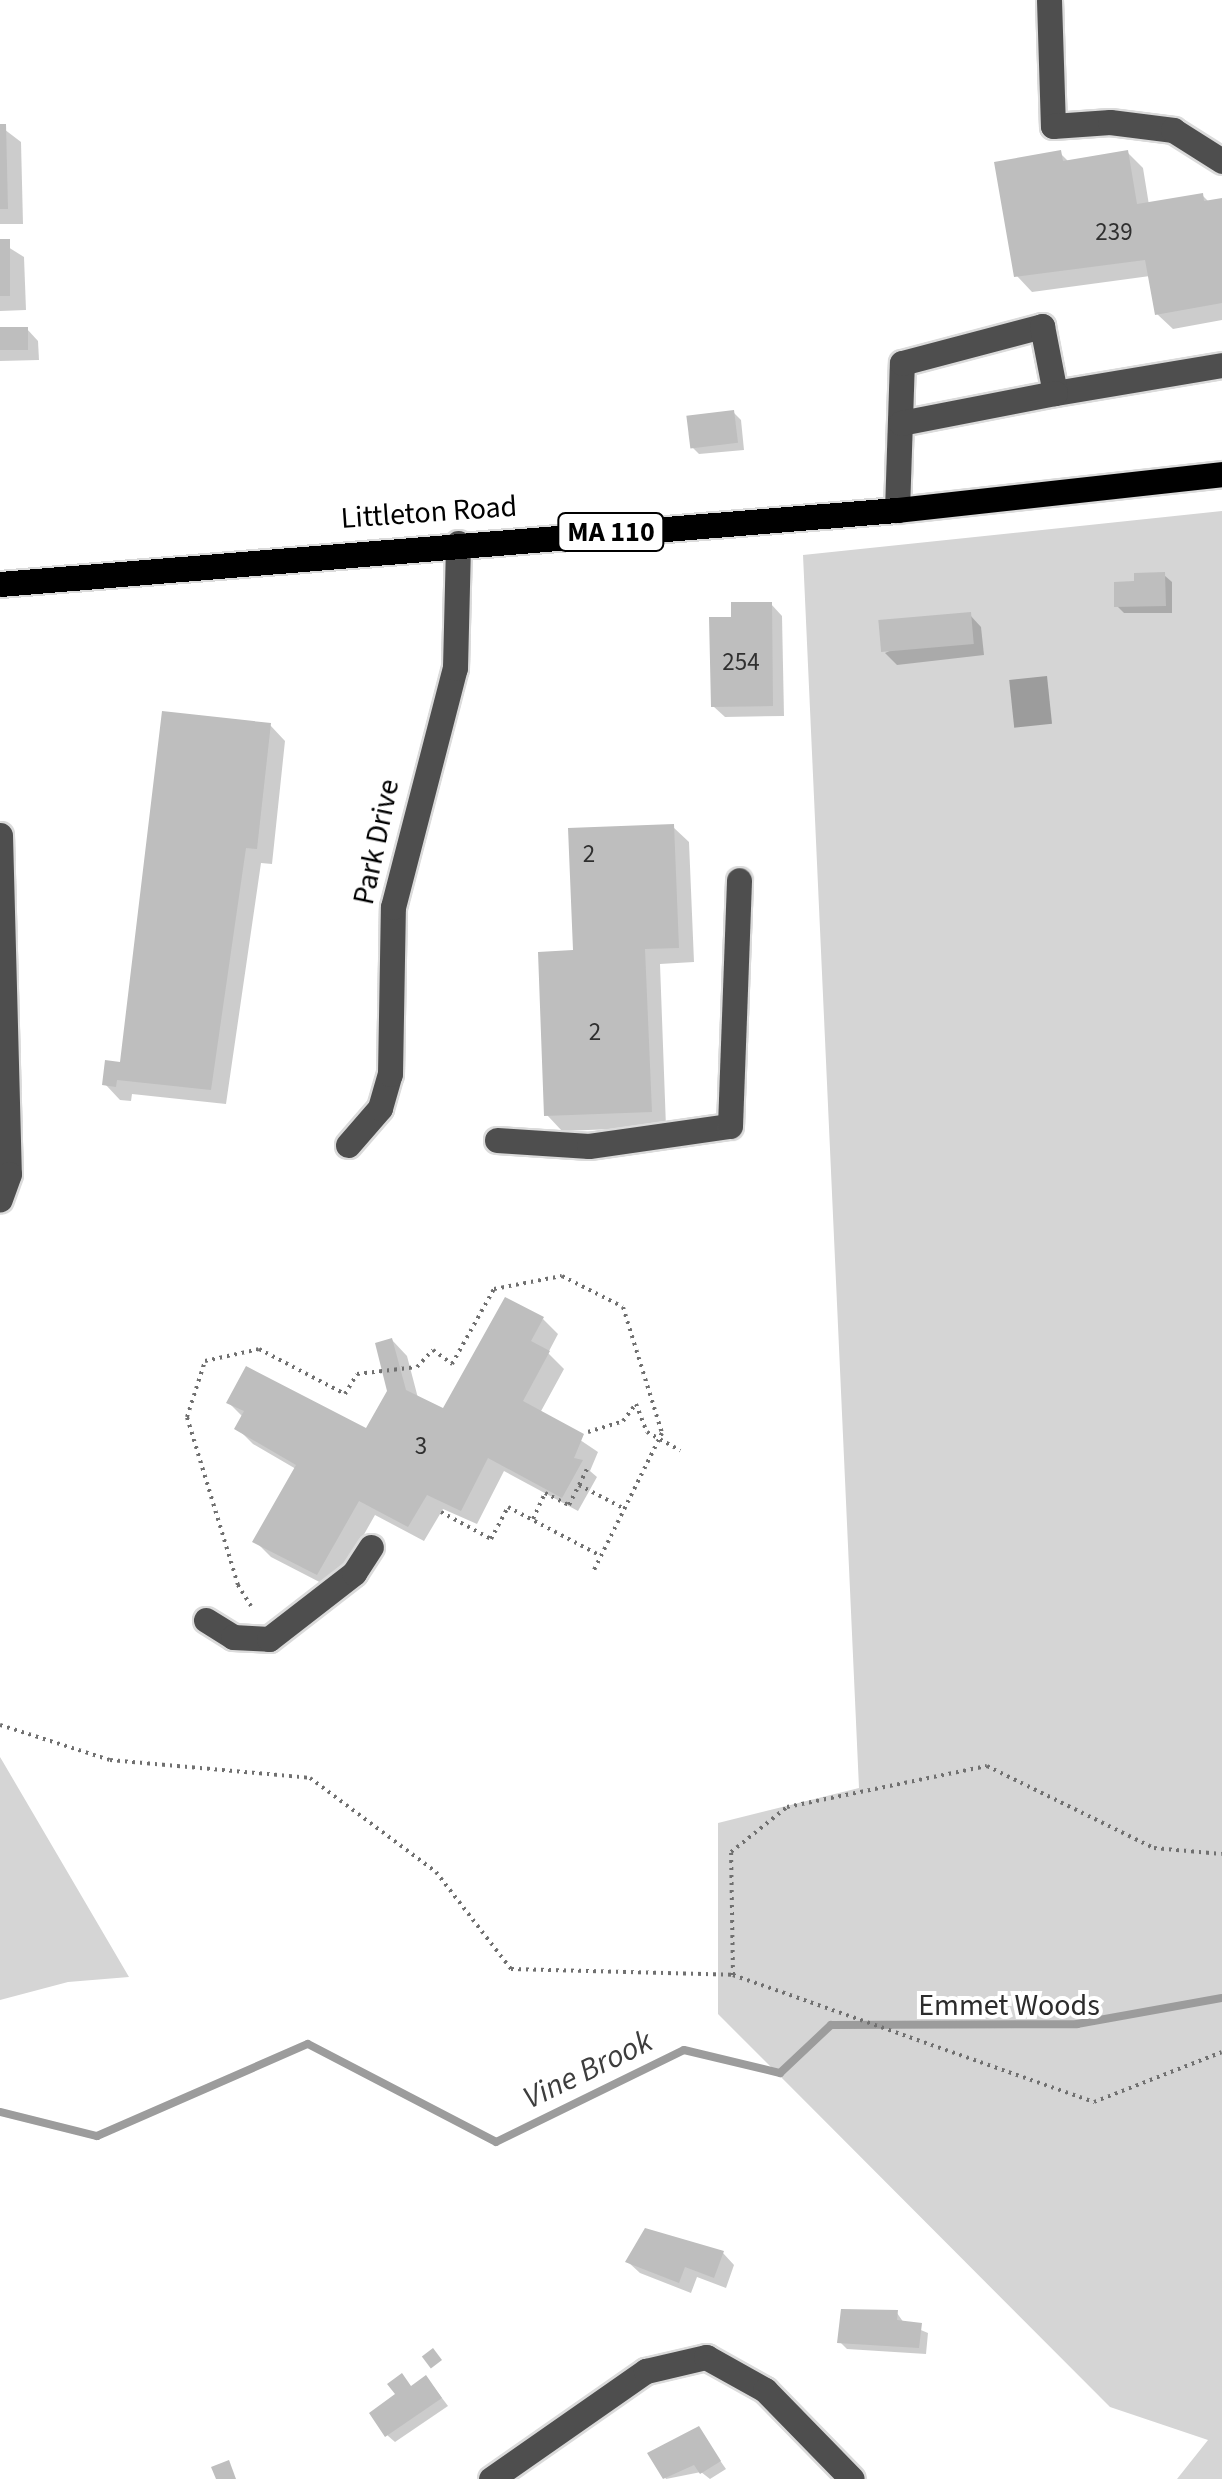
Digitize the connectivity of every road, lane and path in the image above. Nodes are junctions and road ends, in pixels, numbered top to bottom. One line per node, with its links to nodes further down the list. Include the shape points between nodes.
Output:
1 (1049, 0): 2 (street, via 1053,126 1110,122 1173,130)
2 (1222, 161)
3 (1222, 364): 4 (street)
4 (1055, 393): 5 (street); 5 (street, via 1042,326 902,363)
5 (901, 423): 7 (street)
6 (1222, 474): 7 (main road, Littleton Road / MA 110)
7 (897, 510): 8 (main road, Littleton Road / MA 110)
8 (458, 543): 9 (main road, Littleton Road / MA 110); 13 (street, Park Drive, via 455,668 393,907 390,1074 380,1108)
9 (0, 584)
10 (0, 835): 14 (street, via 8,1174)
11 (739, 880): 12 (street, via 730,1126 589,1146)
12 (497, 1140)
13 (348, 1145)
14 (0, 1199)
15 (588, 1432): 16 (path, via 624,1421 636,1404 647,1432)
16 (659, 1440): 17 (path); 20 (path); 26 (path, via 623,1307 562,1276 494,1289 452,1364 433,1350 418,1367 357,1374 345,1394 258,1350 205,1362 186,1417)
17 (680, 1450)
18 (587, 1469): 19 (path)
19 (579, 1485): 20 (path); 22 (path, via 568,1505 545,1494)
20 (624, 1508): 24 (path)
21 (441, 1512): 22 (path, via 491,1539 508,1507)
22 (532, 1520): 24 (path)
23 (371, 1547): 27 (street, via 354,1573 269,1639 232,1637)
24 (600, 1556): 25 (path)
25 (592, 1572)
26 (251, 1606)
27 (206, 1620)
28 (0, 1725): 30 (path, via 110,1760 310,1778 436,1872 511,1969)
29 (1222, 1854): 30 (path, via 1154,1848 987,1766 786,1807 731,1852)
30 (734, 1974): 31 (path, via 1094,2102)
31 (1222, 2052)
32 (490, 2479): 33 (street, via 646,2372 706,2357 765,2390)
33 (852, 2479)

